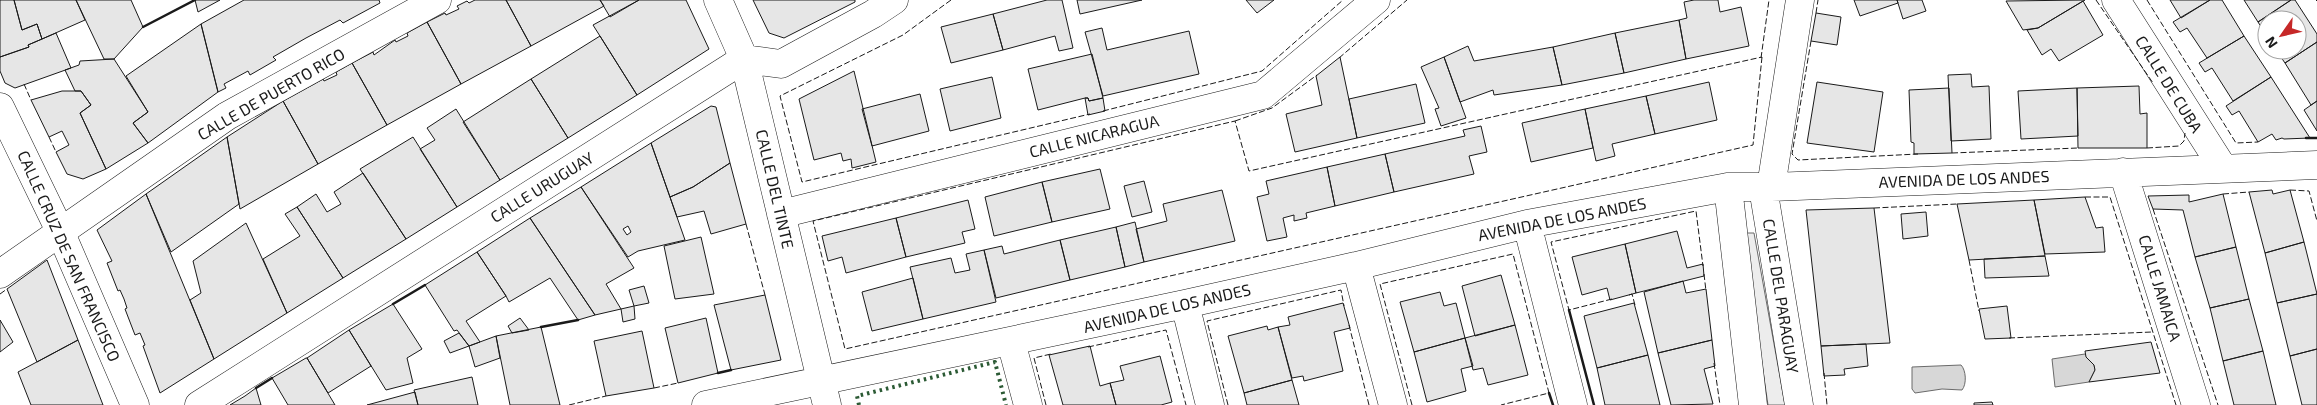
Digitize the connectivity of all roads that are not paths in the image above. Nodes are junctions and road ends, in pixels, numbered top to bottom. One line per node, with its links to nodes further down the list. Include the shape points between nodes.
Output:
1 (438, 0): 16 (street, CALLE DE PUERTO RICO, via 227,116)
2 (718, 0): 7 (street, CALLE DEL TINTE)
3 (1376, 0): 14 (street, CALLE NICARAGUA, via 1264,95)
4 (1800, 0): 13 (street, CALLE DEL PARAGUAY)
5 (2116, 0): 10 (street, CALLE DE CUBA)
6 (880, 5): 7 (street, via 781,64)
7 (744, 59): 14 (street, CALLE DEL TINTE); 23 (street, CALLE URUGUAY)
8 (0, 107): 16 (street, CALLE CRUZ DE SAN FRANCISCO)
9 (2317, 165): 10 (street, AVENIDA DE LOS ANDES)
10 (2223, 168): 11 (street, AVENIDA DE LOS ANDES)
11 (2123, 172): 13 (street, AVENIDA DE LOS ANDES); 31 (street, CALLE JAMAICA)
12 (1728, 187): 13 (street, AVENIDA DE LOS ANDES); 15 (street, AVENIDA DE LOS ANDES); 29 (street)
13 (1767, 187): 30 (street, CALLE DEL PARAGUAY)
14 (781, 214): 21 (street, CALLE DEL TINTE)
15 (1527, 224): 17 (street, AVENIDA DE LOS ANDES); 28 (street)
16 (60, 232): 18 (street, CALLE DE PUERTO RICO); 22 (street, CALLE CRUZ DE SAN FRANCISCO)
17 (1356, 266): 19 (street, AVENIDA DE LOS ANDES); 27 (street)
18 (0, 274)
19 (1184, 304): 20 (street, AVENIDA DE LOS ANDES); 26 (street)
20 (1011, 342): 21 (street, AVENIDA DE LOS ANDES); 25 (street)
21 (824, 393): 24 (street, AVENIDA DE LOS ANDES)
22 (135, 405)
23 (198, 405)
24 (706, 405)
25 (1028, 405)
26 (1210, 405)
27 (1394, 405)
28 (1573, 405)
29 (1753, 405)
30 (1799, 405)
31 (2196, 405)

